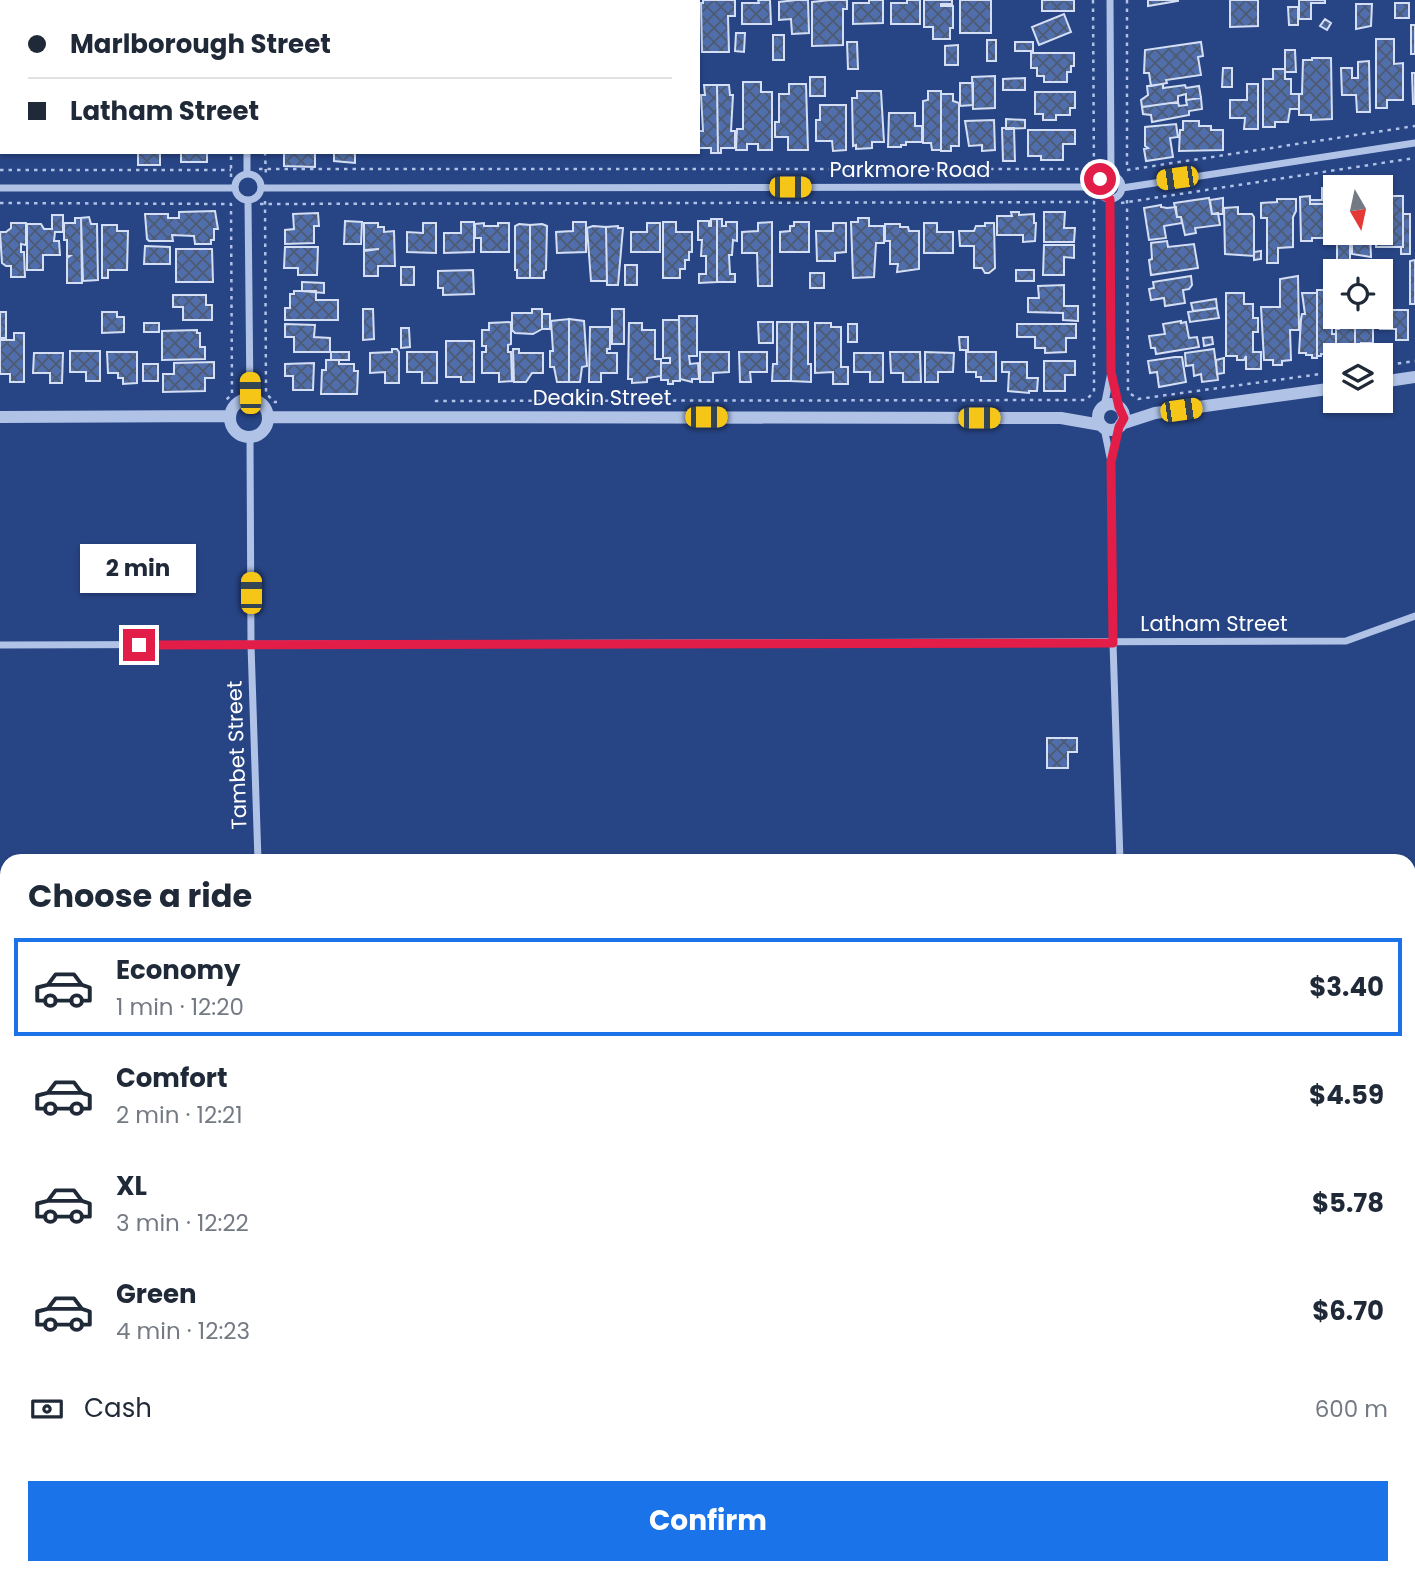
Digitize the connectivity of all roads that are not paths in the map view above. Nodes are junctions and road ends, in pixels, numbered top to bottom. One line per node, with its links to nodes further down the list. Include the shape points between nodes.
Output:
1 (1110, 0): 5 (street)
2 (1415, 143): 7 (street)
3 (247, 154): 4 (street)
4 (247, 172): 9 (street); 10 (street)
5 (1111, 172): 6 (street); 7 (street)
6 (1098, 187): 10 (street, Parkmore Road); 11 (street, via 1100,194)
7 (1125, 187): 11 (street)
8 (0, 188): 9 (street)
9 (234, 188): 12 (street)
10 (264, 188): 12 (street)
11 (1110, 199): 13 (street)
12 (248, 201): 17 (street)
13 (1111, 372): 18 (street); 19 (street)
14 (1415, 377): 15 (street)
15 (1393, 380)
16 (1323, 390): 20 (street)
17 (250, 398): 21 (street, via 236,403); 23 (street, via 263,404)
18 (1102, 409): 19 (street, via 1111,405); 24 (street, Deakin Street); 25 (street)
19 (1120, 409): 20 (street); 26 (street, via 1124,418)
20 (1155, 413): 26 (street)
21 (229, 416): 22 (street); 27 (street, via 235,431)
22 (0, 417)
23 (269, 417): 24 (street, Deakin Street); 27 (street, via 264,431)
24 (1061, 418): 25 (street, Deakin Street)
25 (1102, 426): 26 (street, via 1111,430); 28 (street)
26 (1120, 426): 28 (street)
27 (250, 437): 32 (street, Tambet Street)
28 (1111, 462): 30 (street)
29 (1415, 615): 30 (street, Latham Street, via 1346,641)
30 (1113, 643): 32 (street, Latham Street); 34 (street)
31 (0, 645): 32 (street, Latham Street)
32 (251, 645): 33 (street, Tambet Street)
33 (258, 854)
34 (1120, 854)

